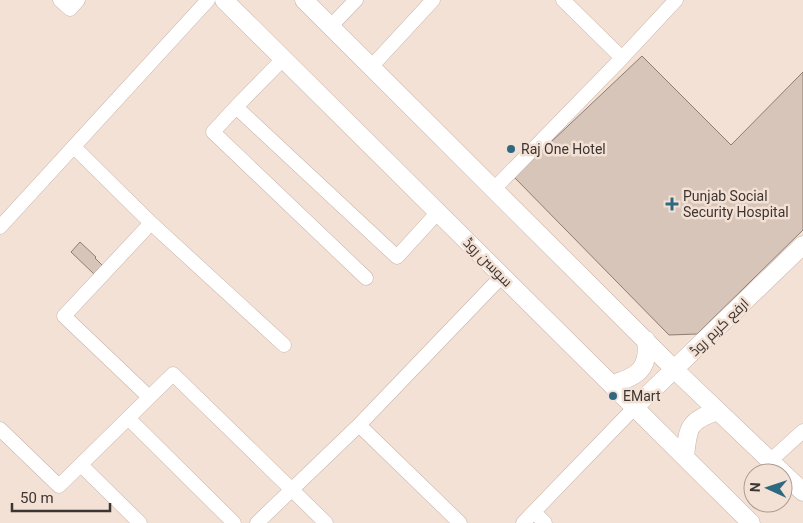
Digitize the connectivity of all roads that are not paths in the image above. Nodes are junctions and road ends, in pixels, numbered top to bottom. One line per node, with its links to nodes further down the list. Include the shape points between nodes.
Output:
1 (60, 0): 2 (street, via 70,9)
2 (78, 0)
3 (208, 0): 15 (street)
4 (224, 0): 12 (street, سوسن روڈ)
5 (304, 0): 10 (street)
6 (356, 0): 10 (street)
7 (433, 0): 13 (street)
8 (563, 0): 11 (street)
9 (676, 0): 11 (street)
10 (331, 26): 13 (street)
11 (622, 58): 16 (street)
12 (283, 59): 14 (street); 17 (street, سوسن روڈ)
13 (372, 66): 16 (street)
14 (236, 107): 17 (street, via 396,257); 22 (street, via 213,132)
15 (74, 147): 18 (street); 19 (street)
16 (494, 189): 23 (street)
17 (438, 212): 21 (street, سوسن روڈ)
18 (151, 222): 24 (street); 27 (street, via 64,316)
19 (0, 227)
20 (803, 245): 25 (street, ارفع کریم روڈ)
21 (502, 276): 26 (street, سوسن روڈ); 31 (street)
22 (366, 278)
23 (646, 340): 25 (street); 26 (street, via 648,354 642,370 629,379)
24 (284, 345)
25 (675, 370): 28 (street, ارفع کریم روڈ); 29 (street)
26 (612, 384): 28 (street, سوسن روڈ)
27 (149, 398): 30 (street); 39 (street, via 173,374)
28 (635, 408): 34 (street, سوسن روڈ); 41 (street)
29 (718, 411): 34 (street, via 692,424); 35 (street)
30 (128, 418): 37 (street); 43 (street)
31 (359, 425): 39 (street); 46 (street)
32 (0, 429): 37 (street, via 60,486)
33 (803, 431): 36 (street)
34 (685, 457): 49 (street, سوسن روڈ)
35 (773, 463)
36 (783, 463)
37 (82, 464): 42 (street)
38 (793, 482): 40 (street)
39 (292, 489): 44 (street); 45 (street)
40 (803, 492)
41 (534, 512): 47 (street); 48 (street)
42 (140, 523)
43 (234, 523)
44 (257, 523)
45 (326, 523)
46 (460, 523)
47 (523, 523)
48 (545, 523)
49 (751, 523)

